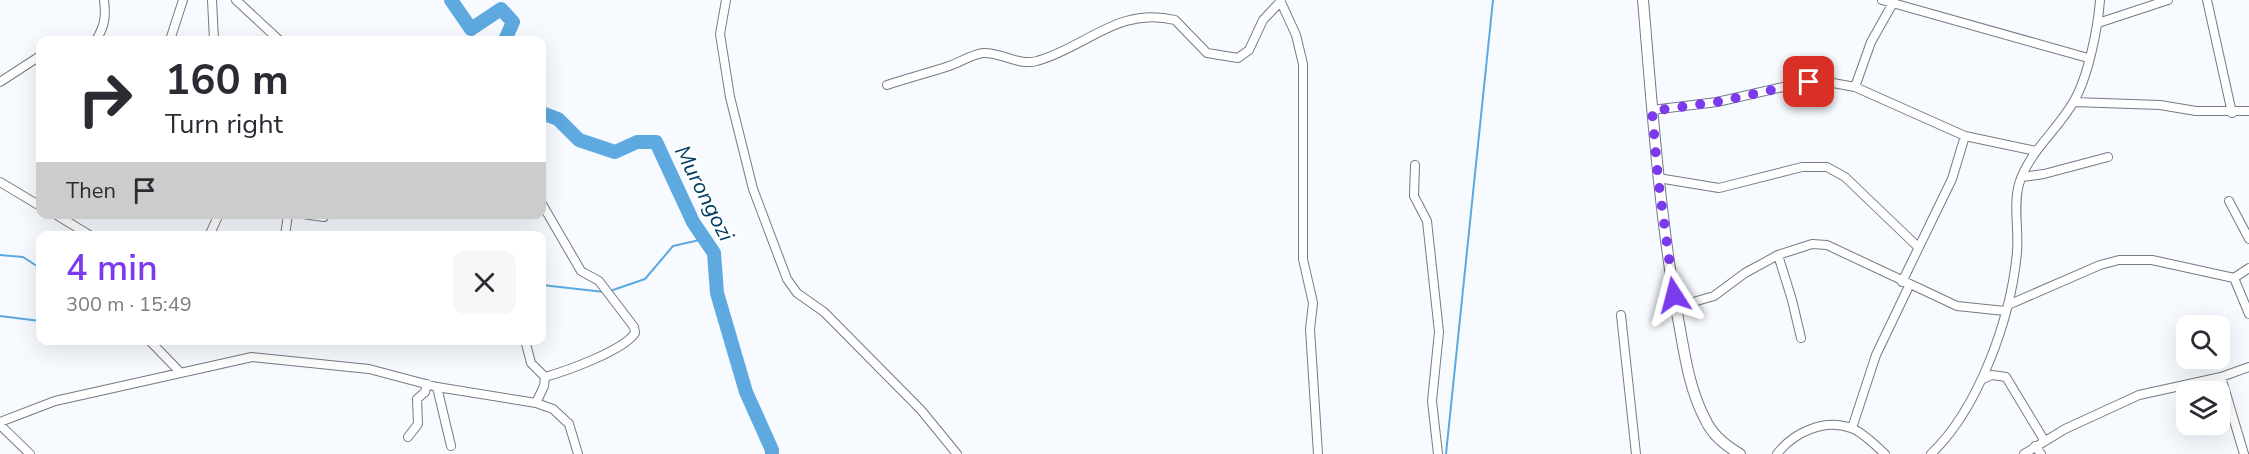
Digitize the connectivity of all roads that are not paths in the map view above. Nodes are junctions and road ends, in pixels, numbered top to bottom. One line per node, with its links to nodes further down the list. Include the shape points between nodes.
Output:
1 (104, 0): 15 (street, via 106,15)
2 (183, 0): 16 (street)
3 (212, 0): 17 (street)
4 (236, 0): 18 (street)
5 (726, 0): 69 (street, via 720,34 730,97 753,189 787,279 921,410)
6 (1643, 0): 25 (street)
7 (1882, 0): 12 (street)
8 (2100, 0): 14 (street)
9 (2168, 0): 14 (street)
10 (2207, 0): 27 (street)
11 (1281, 1): 22 (street, via 1263,20 1249,50 1238,58 1207,53 1174,20 1123,19 1079,44 1039,60 1027,63 987,53 974,55); 70 (street, via 1303,64 1303,259 1313,303 1310,329)
12 (1893, 3): 13 (street); 23 (street, via 1871,42)
13 (1913, 4): 19 (street)
14 (2098, 23): 19 (street)
15 (98, 36)
16 (171, 36)
17 (214, 36)
18 (275, 36)
19 (2088, 58): 24 (street)
20 (36, 59): 21 (street)
21 (0, 82)
22 (887, 86)
23 (1854, 87): 25 (street, via 1822,81 1796,84 1717,102); 28 (street)
24 (2074, 102): 27 (street); 29 (street)
25 (1652, 111): 33 (street)
26 (2249, 111): 27 (street)
27 (2232, 113)
28 (1965, 136): 29 (street); 41 (street, via 1952,179)
29 (2036, 152): 32 (street)
30 (2108, 157): 32 (street)
31 (1414, 165): 71 (street, via 1414,196 1427,221 1439,332 1432,401)
32 (2022, 177): 47 (street, via 2017,194 2017,253)
33 (1658, 178): 41 (street, via 1719,188 1802,167 1827,167 1845,177); 46 (street)
34 (0, 182): 36 (street)
35 (2229, 201): 40 (street)
36 (36, 204)
37 (546, 211): 55 (street, via 581,271 599,282 635,333 623,345 573,369)
38 (63, 219): 39 (street)
39 (83, 231)
40 (2249, 239)
41 (1918, 248): 45 (street)
42 (1778, 255): 45 (street, via 1812,244 1827,245); 46 (street, via 1714,296); 50 (street)
43 (2249, 268): 44 (street)
44 (2234, 278): 47 (street, via 2152,260 2119,261 2100,265); 48 (street)
45 (1905, 284): 47 (street, via 1965,309); 62 (street)
46 (1676, 307): 73 (street, via 1687,367 1705,420 1726,446)
47 (2007, 308): 57 (street)
48 (2249, 314)
49 (1621, 315): 72 (street)
50 (1801, 338)
51 (154, 345): 54 (street)
52 (526, 345): 55 (street, via 531,363)
53 (2249, 367): 56 (street)
54 (179, 371): 58 (street, via 252,357 369,369); 61 (street, via 55,400)
55 (545, 377): 60 (street)
56 (2221, 377): 64 (street, via 2139,395); 79 (street)
57 (1983, 379): 64 (street, via 1992,375 2006,377); 76 (street, via 1955,428)
58 (427, 384): 59 (street); 63 (street, via 417,399 418,424)
59 (437, 387): 60 (street); 65 (street)
60 (536, 403): 68 (street, via 553,409 569,424)
61 (0, 424): 67 (street)
62 (1852, 428): 74 (street, via 1828,425 1810,429); 75 (street)
63 (408, 437)
64 (2044, 440): 66 (street)
65 (451, 446)
66 (2035, 446): 77 (street); 78 (street)
67 (30, 454)
68 (578, 454)
69 (957, 454)
70 (1318, 454)
71 (1438, 454)
72 (1636, 454)
73 (1740, 454)
74 (1776, 454)
75 (1885, 454)
76 (1931, 454)
77 (2024, 454)
78 (2041, 454)
79 (2244, 454)

